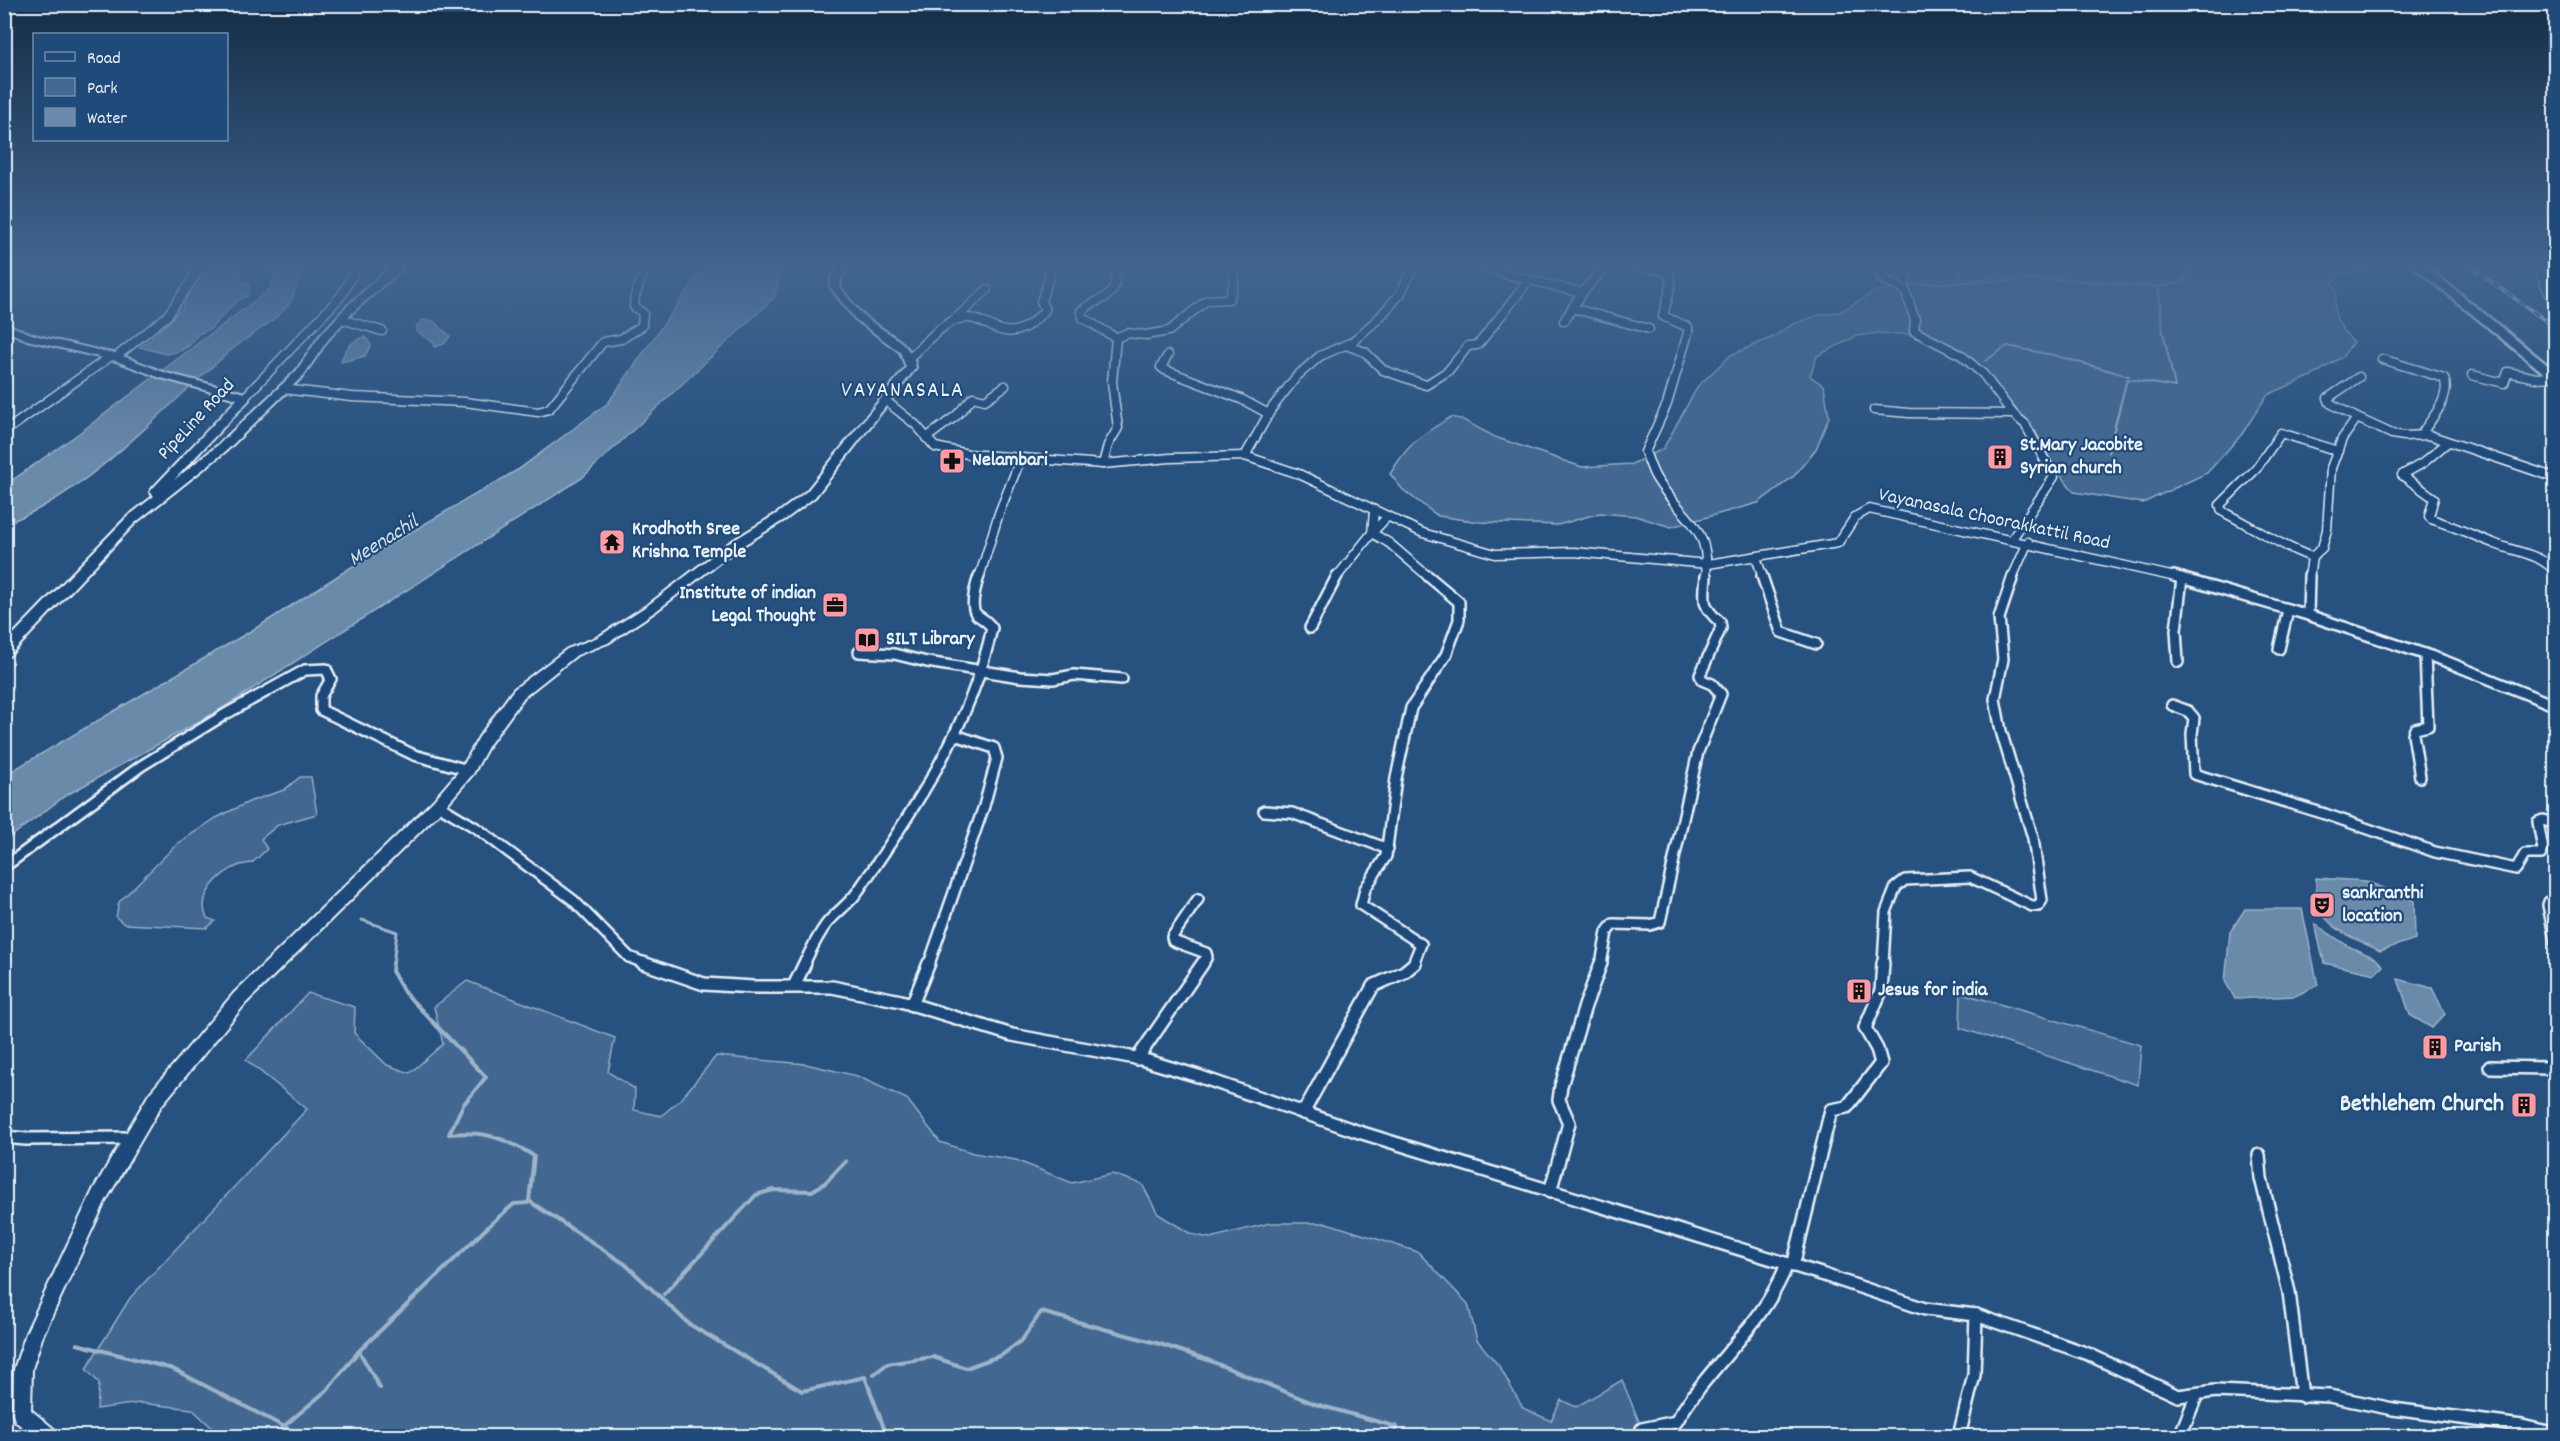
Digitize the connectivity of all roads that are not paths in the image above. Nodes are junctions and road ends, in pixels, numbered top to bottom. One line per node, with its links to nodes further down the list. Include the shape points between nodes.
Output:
1 (14, 331): 20 (main road)
2 (147, 331): 20 (street)
3 (308, 331): 28 (street, PipeLine Road)
4 (330, 331): 27 (main road)
5 (634, 331): 27 (street, via 621,339 603,342 549,409 537,412 465,402)
6 (879, 331): 21 (main road)
7 (941, 331): 21 (street)
8 (1005, 331): 9 (street)
9 (1021, 331)
10 (1109, 331): 17 (street)
11 (1168, 331): 17 (street, via 1127,333)
12 (1362, 331): 18 (street)
13 (1489, 331): 18 (street, via 1430,383 1417,383 1383,370 1365,352)
14 (1688, 331): 51 (street, via 1667,404 1645,452 1656,478 1696,523)
15 (1914, 331): 32 (street, via 1961,355 1988,380)
16 (2498, 331): 25 (main road)
17 (1116, 338): 41 (street, via 1112,382 1118,428)
18 (1346, 345): 31 (street, via 1318,357)
19 (1168, 355): 31 (street, via 1161,364 1165,370)
20 (114, 356): 28 (main road, via 162,375); 34 (street)
21 (910, 357): 29 (main road, via 911,367)
22 (2382, 359): 35 (street, via 2446,381 2444,400)
23 (2472, 375): 25 (street, via 2504,383 2508,372)
24 (2359, 377): 33 (street, via 2328,398)
25 (2554, 378)
26 (1005, 386): 36 (street, via 987,399 973,397 956,416)
27 (283, 390): 45 (main road, via 222,448)
28 (245, 397): 45 (main road, PipeLine Road)
29 (886, 401): 36 (street, Vayanasala Choorakkattil Road); 68 (main road, via 811,494 733,546 652,608 603,640 572,652 519,693)
30 (1874, 410): 32 (street, via 1900,414)
31 (1267, 413): 39 (street, via 1261,433)
32 (2013, 414): 47 (street, via 2025,424 2054,477)
33 (2357, 418): 35 (street, via 2402,436); 38 (street)
34 (4, 432)
35 (2422, 434): 37 (street)
36 (926, 438): 40 (street, Vayanasala Choorakkattil Road, via 935,447 968,454)
37 (2448, 442): 42 (street); 52 (street, via 2403,475 2434,498 2429,516 2494,544 2534,555)
38 (2338, 451): 50 (street, via 2331,468 2327,530 2322,548); 50 (street, via 2281,434 2256,468 2220,505 2227,514)
39 (1245, 456): 41 (street, Vayanasala Choorakkattil Road); 43 (street, Vayanasala Choorakkattil Road, via 1299,474)
40 (1021, 458): 41 (street, Vayanasala Choorakkattil Road); 63 (street, via 975,590 976,614 987,619 992,628)
41 (1103, 464)
42 (2556, 478)
43 (1374, 511): 44 (street, Vayanasala Choorakkattil Road); 46 (street)
44 (1387, 517): 46 (street); 51 (street, Vayanasala Choorakkattil Road, via 1424,533 1495,554 1574,552)
45 (131, 520): 60 (main road)
46 (1372, 533): 56 (street, via 1340,570); 73 (street, via 1459,602 1459,620 1446,655 1411,708 1396,778)
47 (2012, 539): 48 (street, Vayanasala Choorakkattil Road); 49 (street, Vayanasala Choorakkattil Road, via 1862,510 1838,543)
48 (2028, 542): 53 (street, Vayanasala Choorakkattil Road); 88 (street, via 1999,618 2003,660 1995,699 2033,838 2042,900 2038,906 2032,906 1970,877 1905,880 1896,887 1886,912 1881,991 1865,1028 1881,1063 1847,1107 1831,1110 1804,1228)
49 (1756, 556): 51 (street, Vayanasala Choorakkattil Road); 57 (street, via 1781,632)
50 (2312, 557): 55 (street)
51 (1708, 564): 87 (street, via 1704,602 1721,628 1700,675 1721,694 1698,752 1660,922 1653,926 1613,924 1607,932 1599,973 1561,1086 1559,1100 1569,1123)
52 (2556, 573)
53 (2181, 578): 54 (street, Vayanasala Choorakkattil Road); 62 (street, via 2176,630)
54 (2288, 610): 55 (street, Vayanasala Choorakkattil Road); 58 (street)
55 (2308, 615): 61 (street, Vayanasala Choorakkattil Road)
56 (1310, 628)
57 (1816, 645)
58 (2279, 649)
59 (859, 652): 63 (street, via 894,654)
60 (4, 653)
61 (2425, 655): 66 (street, Vayanasala Choorakkattil Road); 69 (street, via 2428,726 2415,729 2413,734)
62 (2178, 662)
63 (983, 670): 64 (street, via 1053,679 1074,675); 67 (street)
64 (1122, 679)
65 (2172, 705): 72 (street, via 2194,718 2194,774 2435,852 2517,869 2525,854 2541,854 2538,822)
66 (2556, 706)
67 (955, 735): 78 (street, via 858,891 829,921); 79 (street, via 994,748 998,758)
68 (468, 770): 70 (main road); 74 (street, via 414,755 321,710 321,696 332,679 326,669 305,670 141,766)
69 (2420, 777)
70 (438, 805): 78 (street, via 478,829 573,900 629,957 704,984); 85 (main road, via 240,998 155,1100)
71 (1264, 810): 73 (street, via 1302,816)
72 (2556, 824)
73 (1388, 849): 83 (street, via 1365,889 1361,905 1420,944 1420,955 1408,973 1373,986)
74 (4, 867)
75 (1198, 899): 80 (street, via 1172,937 1207,957)
76 (2556, 901): 77 (street, via 2548,902)
77 (2556, 945)
78 (794, 986): 79 (street, via 832,987)
79 (912, 1005): 80 (street, via 1012,1035)
80 (1137, 1059): 83 (street)
81 (2490, 1067): 82 (street)
82 (2556, 1068)
83 (1303, 1113): 87 (street)
84 (4, 1137): 85 (street)
85 (133, 1138): 94 (main road, via 99,1196 35,1333 23,1369 22,1414)
86 (2259, 1155): 91 (street, via 2289,1292)
87 (1550, 1192): 88 (street)
88 (1790, 1265): 89 (street, via 1925,1309); 92 (street, via 1773,1296 1688,1398 1676,1422)
89 (1976, 1315): 90 (street, via 2097,1358 2178,1396); 95 (street, via 1974,1375)
90 (2197, 1394): 91 (street, via 2216,1391); 96 (street)
91 (2302, 1396): 93 (street, via 2329,1396)
92 (1642, 1429)
93 (2556, 1434)
94 (47, 1437)
95 (1959, 1437)
96 (2180, 1437)

